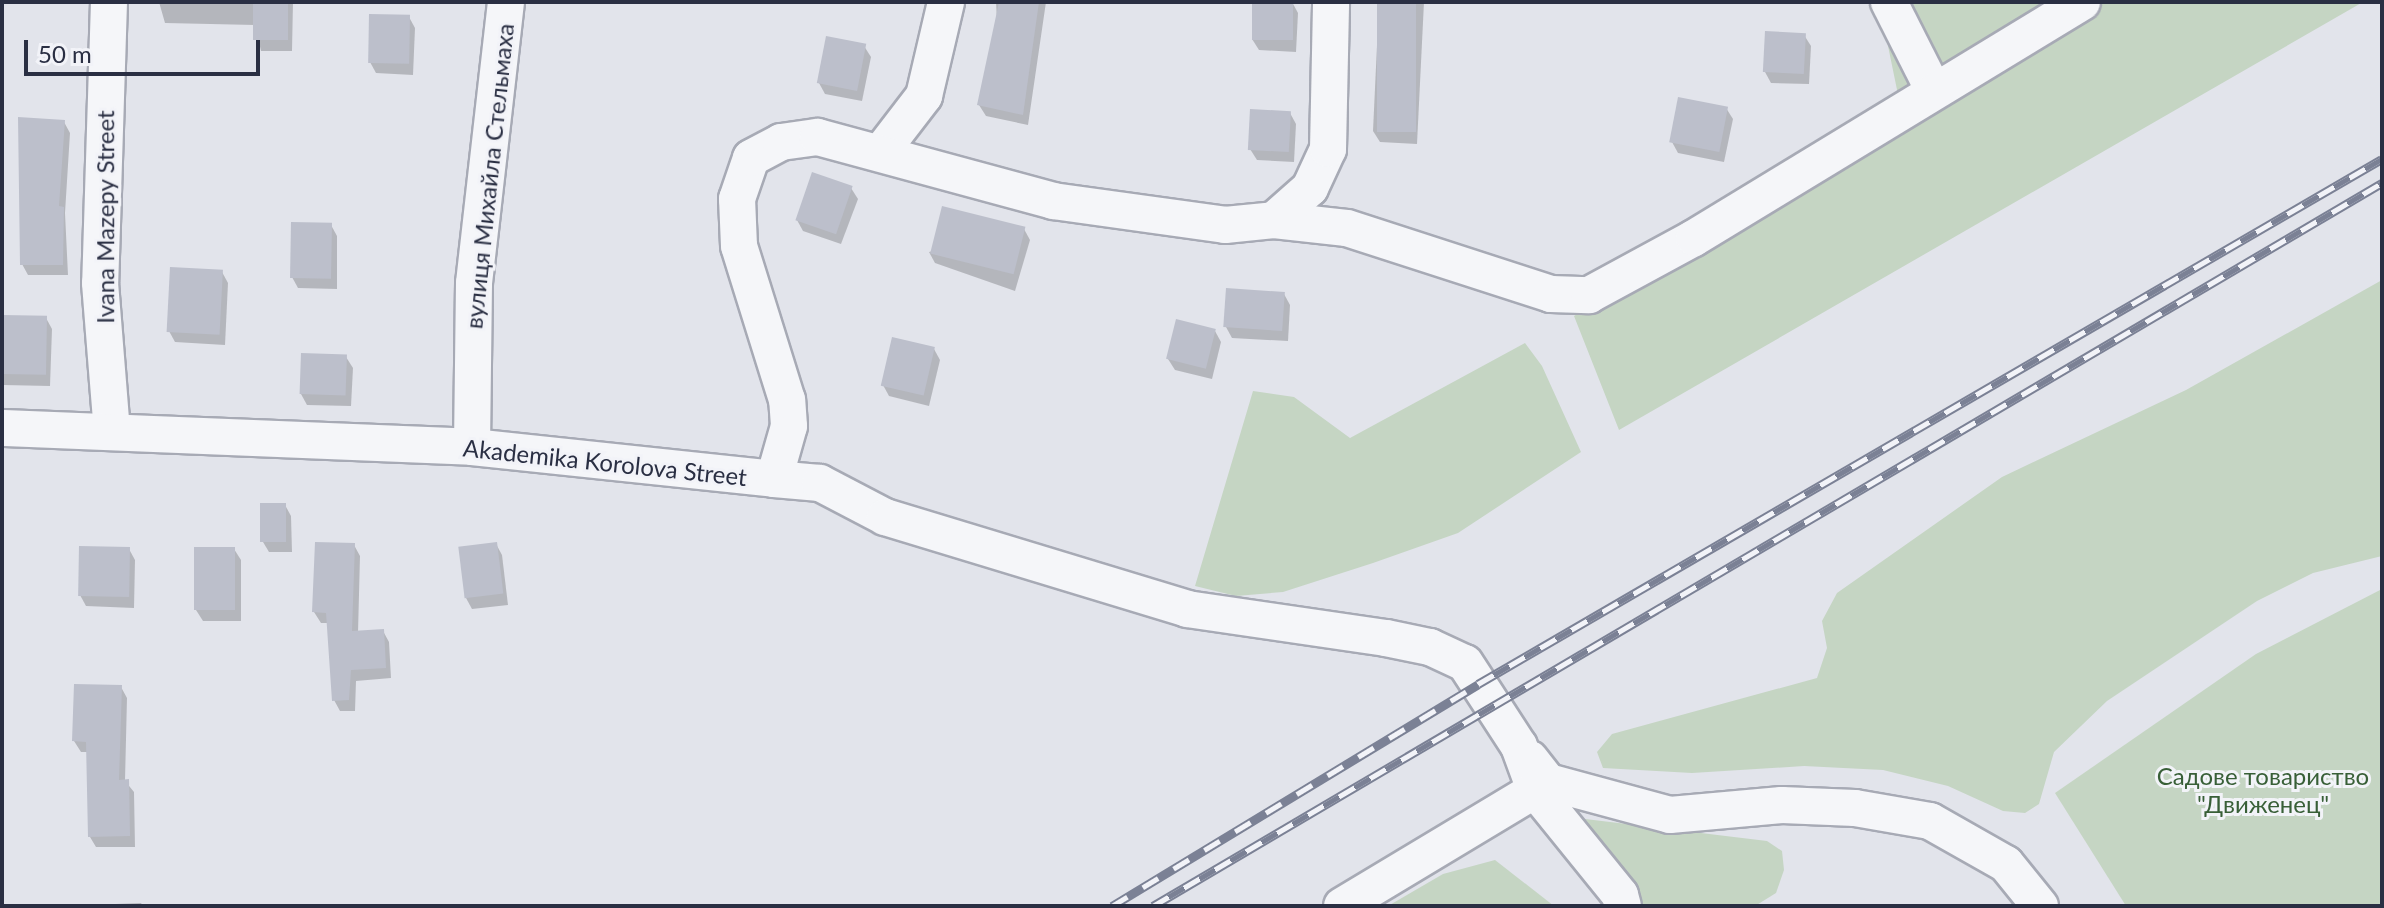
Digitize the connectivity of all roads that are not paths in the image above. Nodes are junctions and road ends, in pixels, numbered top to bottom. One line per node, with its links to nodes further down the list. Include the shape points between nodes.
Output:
1 (109, 2): 11 (street, Ivana Mazepy Street, via 100,283)
2 (506, 2): 12 (street, вулиця Михайла Стельмаха, via 474,283)
3 (946, 2): 8 (street, via 924,96)
4 (1331, 2): 9 (street, via 1328,149 1310,188)
5 (1889, 2): 7 (street)
6 (2082, 2): 7 (street, Akademika Korolova Street)
7 (1933, 89): 9 (street, Akademika Korolova Street, via 1694,238 1589,295 1551,294 1347,228)
8 (881, 152): 9 (street, Akademika Korolova Street, via 1053,201 1225,225); 13 (street, Akademika Korolova Street, via 818,137 781,142 751,158 741,185 739,246 787,400 785,456)
9 (1274, 220)
10 (2, 428): 11 (street, Akademika Korolova Street)
11 (112, 431): 12 (street, Akademika Korolova Street)
12 (472, 447): 13 (street, Akademika Korolova Street)
13 (774, 479): 14 (street, via 820,483 885,517 1187,609 1430,647 1465,663)
14 (1542, 786): 15 (street); 16 (street); 17 (street, via 1670,815 1782,805 1855,808 1930,821 2006,864)
15 (1342, 906)
16 (1623, 906)
17 (2040, 906)

